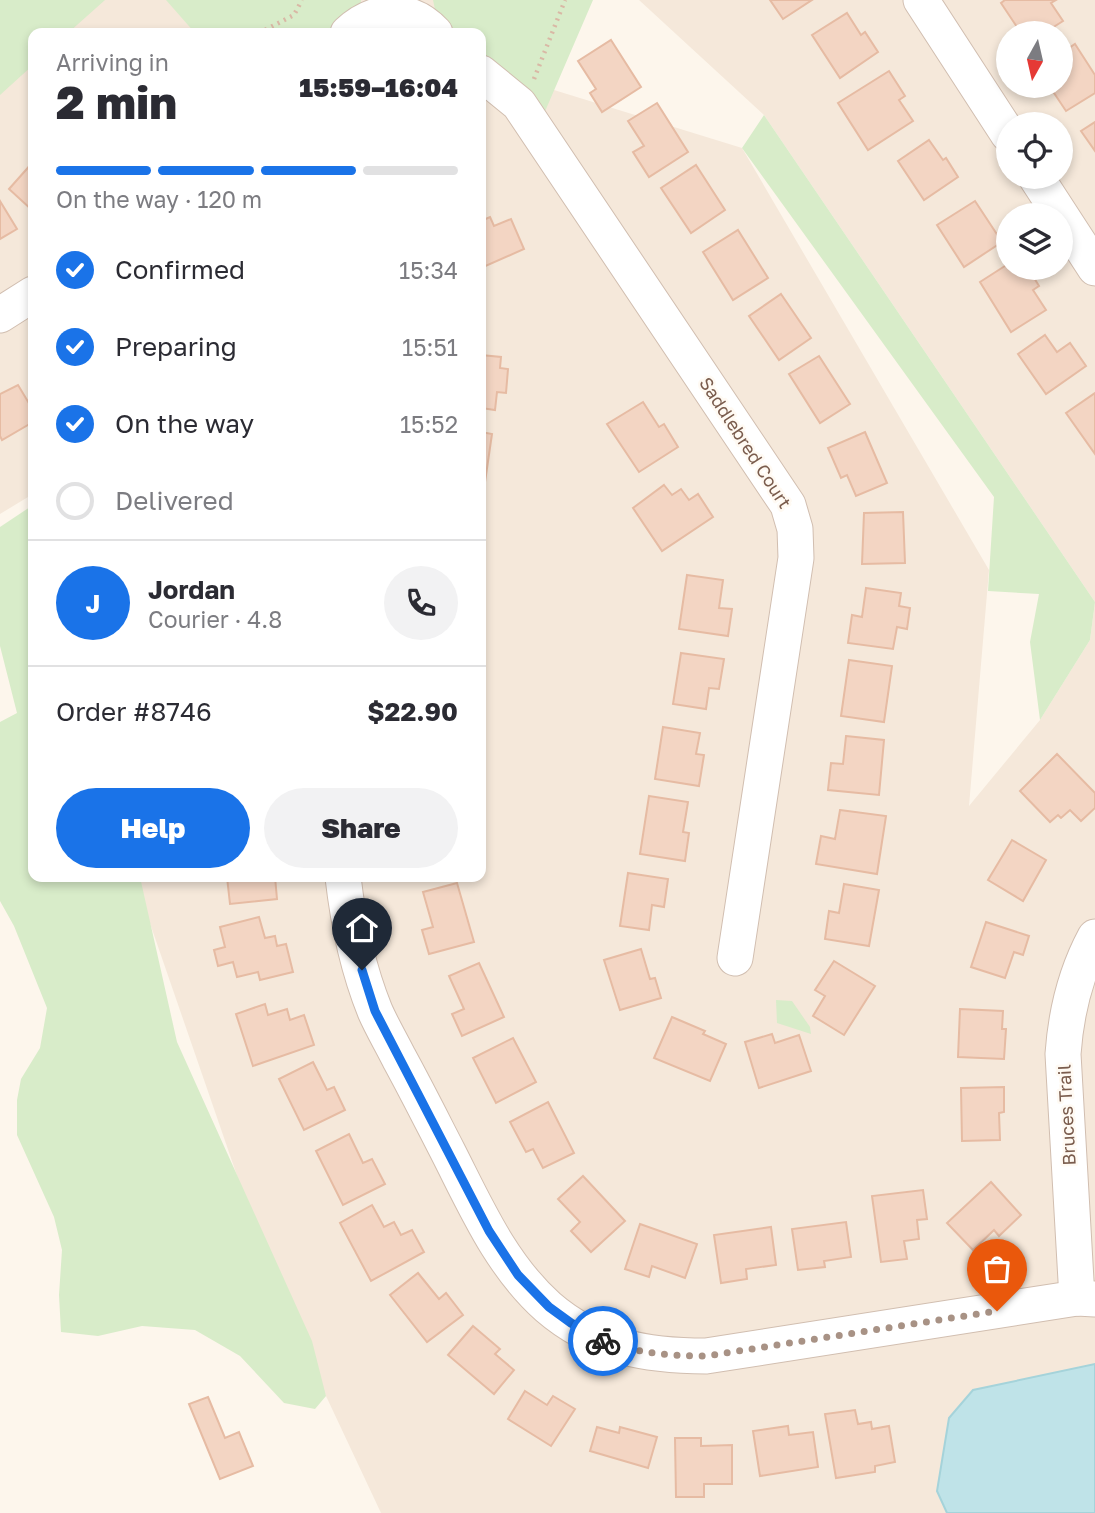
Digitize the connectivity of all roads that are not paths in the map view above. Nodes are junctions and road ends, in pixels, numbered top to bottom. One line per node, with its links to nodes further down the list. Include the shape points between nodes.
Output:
1 (921, 0): 7 (street)
2 (415, 16): 3 (street, via 399,13)
3 (356, 18)
4 (486, 77): 6 (street, Saddlebred Court)
5 (486, 103): 6 (street)
6 (519, 104): 14 (street, Saddlebred Court, via 788,505 795,529 796,558)
7 (996, 116)
8 (1043, 189): 9 (street)
9 (1095, 268)
10 (28, 297): 11 (street)
11 (0, 315)
12 (344, 882): 15 (street, via 356,950 375,1011 489,1231 518,1275 549,1307 601,1340 631,1351 706,1356)
13 (1095, 937): 15 (street, Bruces Trail, via 1072,993 1063,1054)
14 (735, 958)
15 (1086, 1299)

